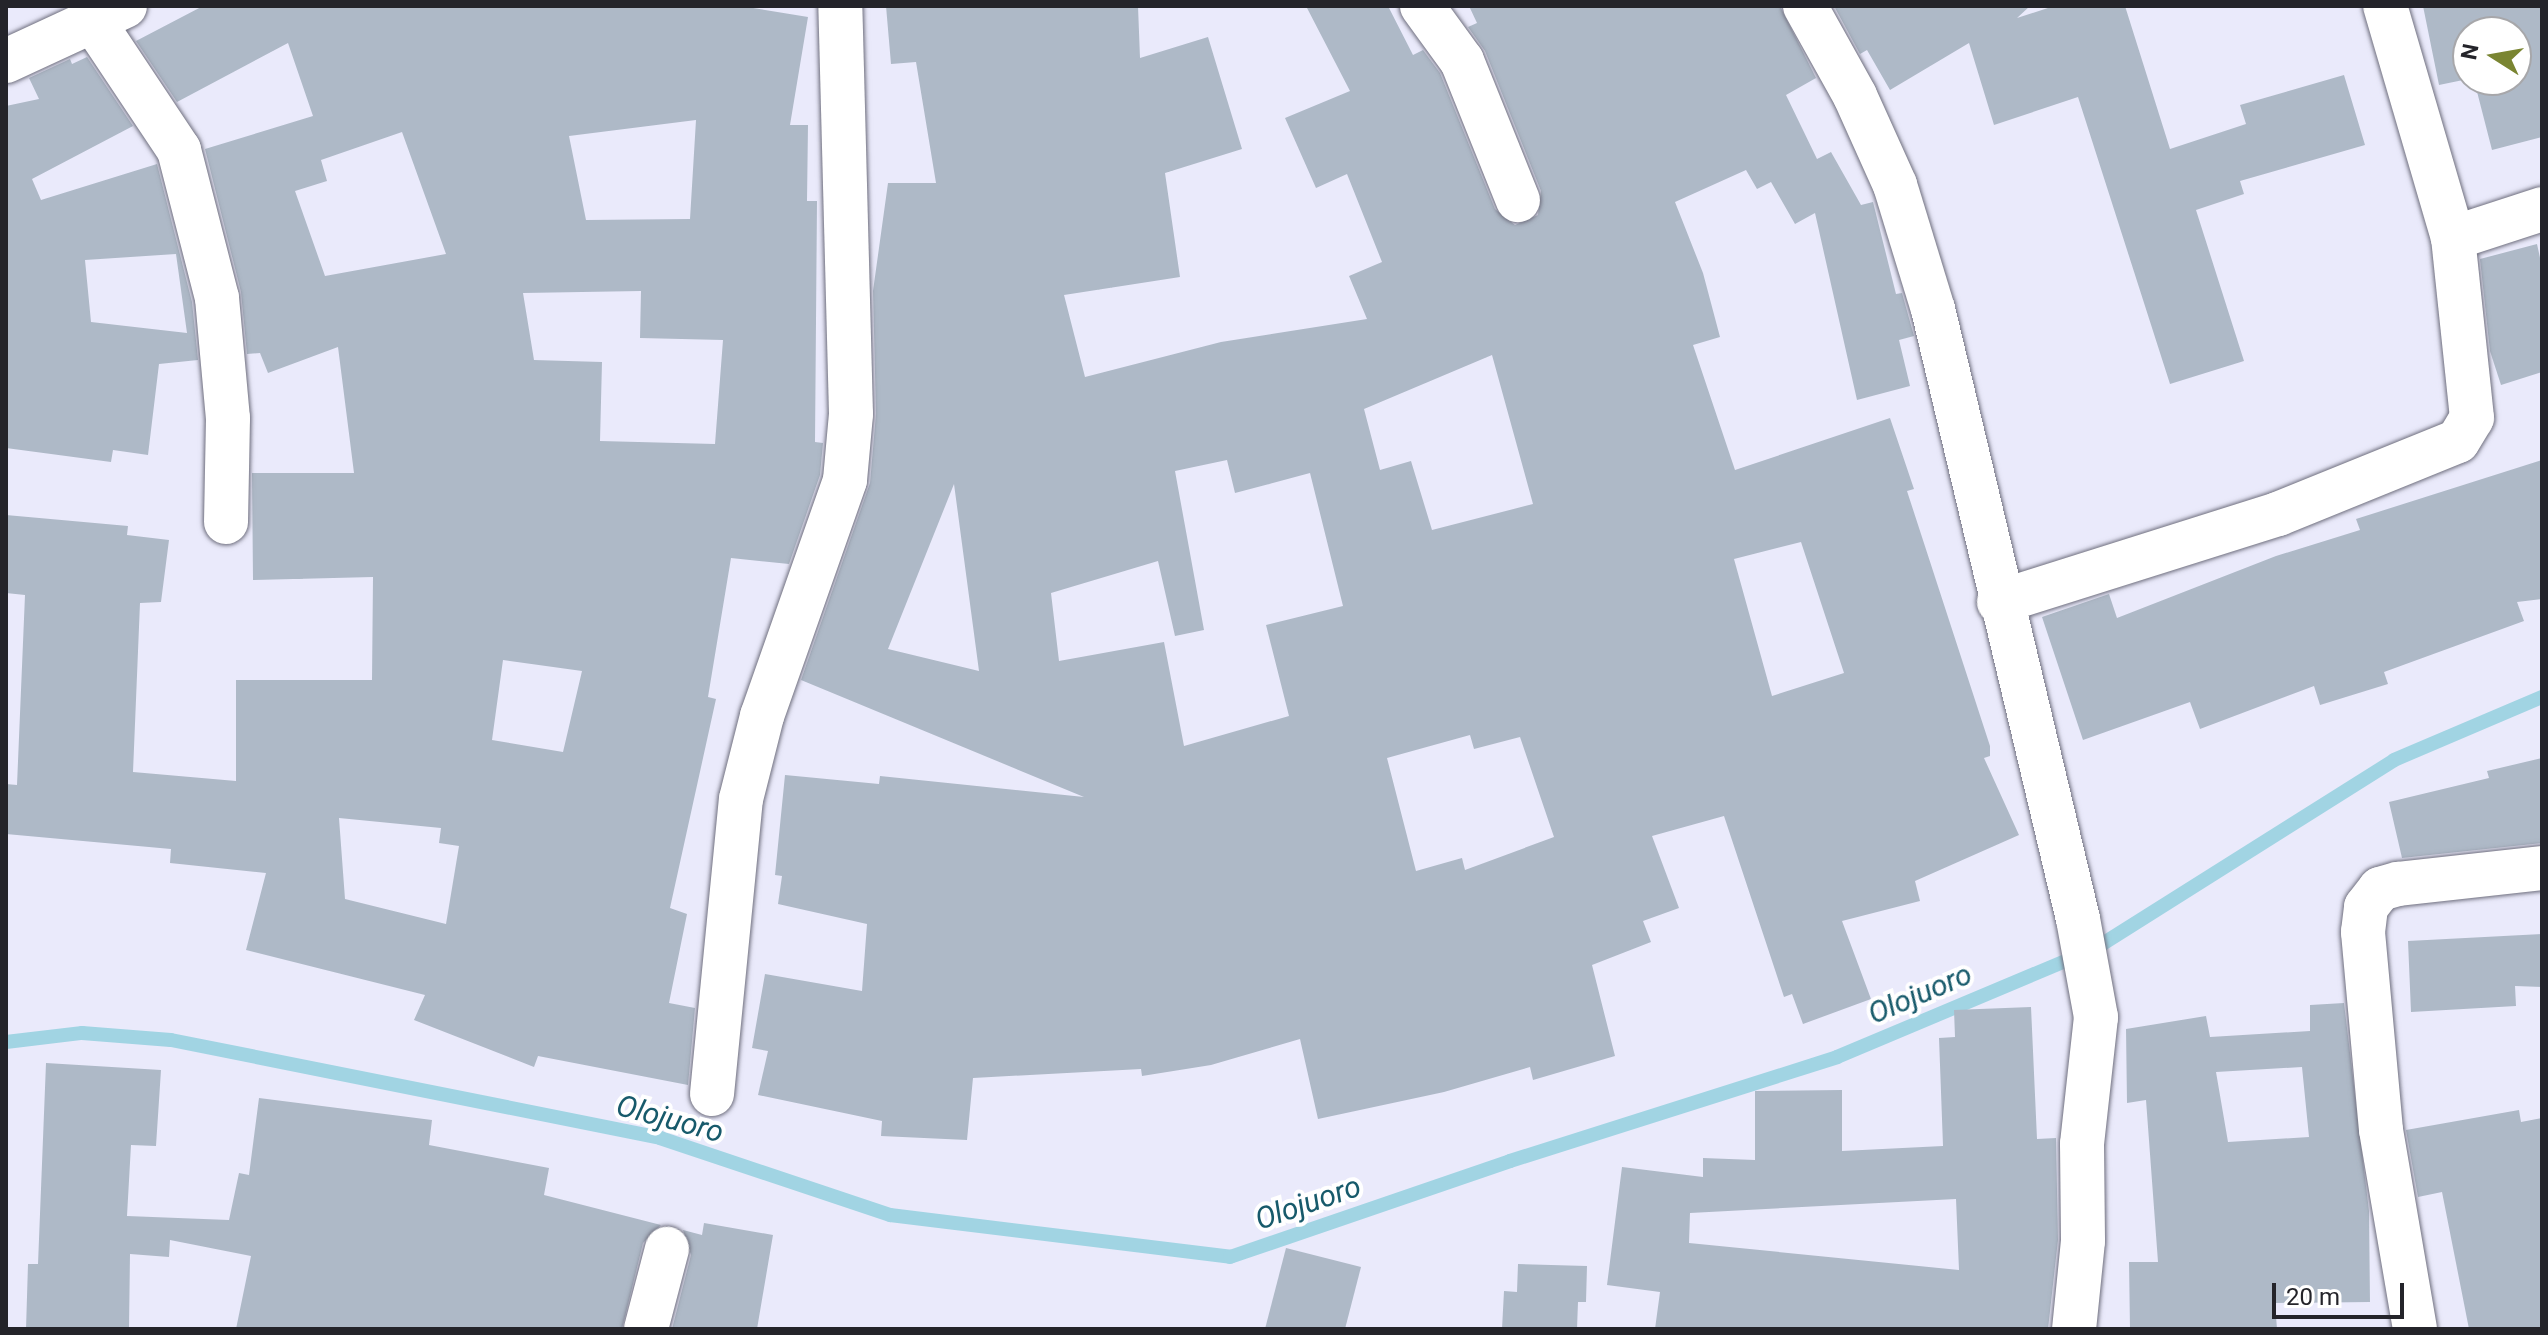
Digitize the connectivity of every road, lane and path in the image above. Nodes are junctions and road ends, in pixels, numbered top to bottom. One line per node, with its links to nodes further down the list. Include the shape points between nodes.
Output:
1 (840, 6): 13 (street, via 851,414 845,480 762,716 741,799)
2 (1422, 6): 7 (street, via 1462,61)
3 (1805, 6): 11 (street, via 1855,96 1895,185 1933,309)
4 (2385, 6): 9 (street)
5 (109, 13): 6 (street); 10 (street, via 179,150 217,298 228,418)
6 (6, 61)
7 (1518, 200)
8 (2542, 209): 9 (street)
9 (2453, 238): 11 (street, via 2472,418 2458,441 2278,514)
10 (226, 522)
11 (1999, 602): 16 (street, via 2052,796 2096,1017 2082,1144 2083,1241)
12 (2542, 868): 17 (street, via 2398,884 2380,889 2366,907 2363,932 2381,1130)
13 (712, 1094)
14 (667, 1249): 15 (street)
15 (646, 1329)
16 (2074, 1329)
17 (2415, 1329)

